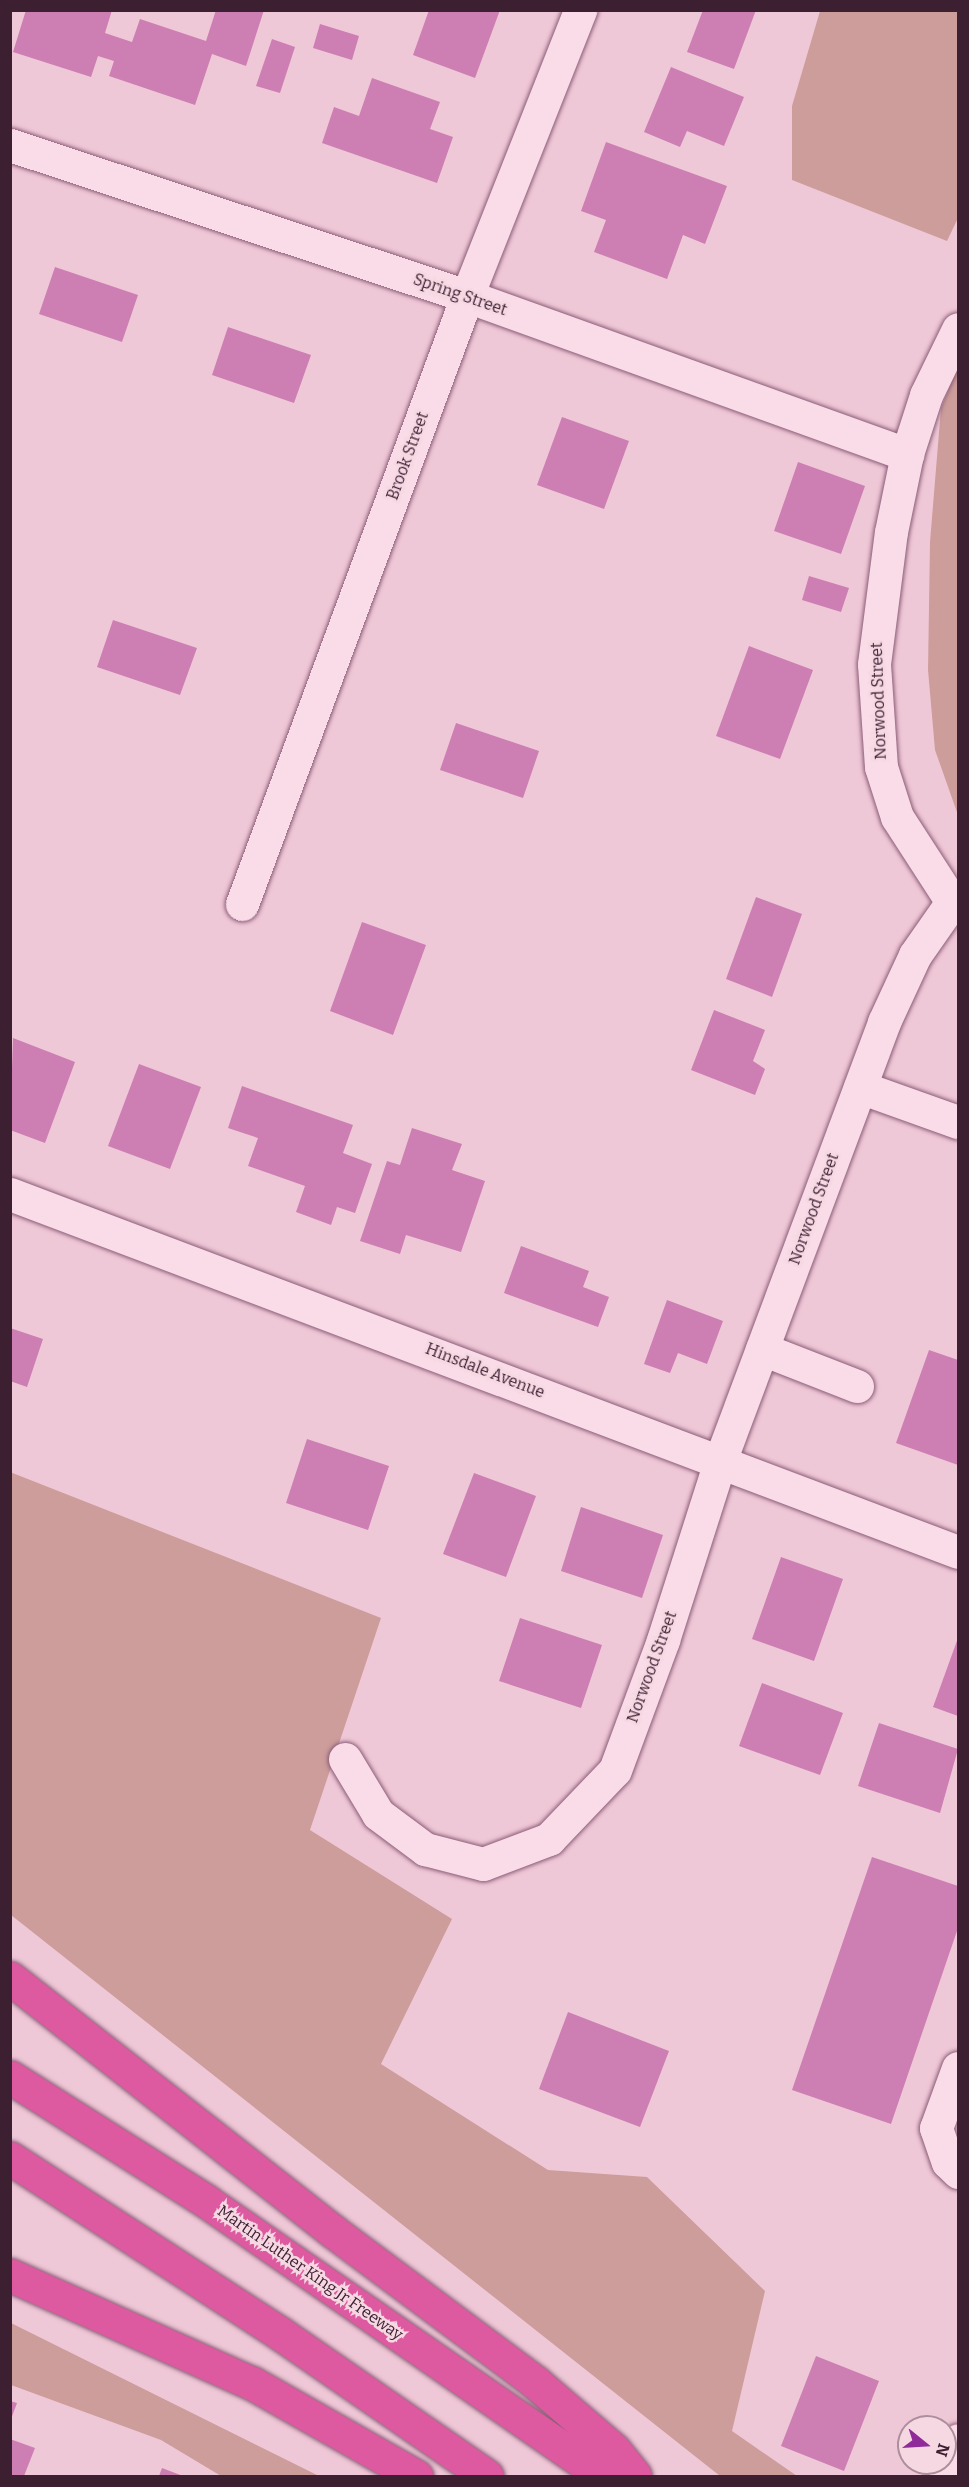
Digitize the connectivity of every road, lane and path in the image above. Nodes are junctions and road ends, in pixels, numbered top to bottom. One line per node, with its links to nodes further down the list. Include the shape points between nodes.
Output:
1 (580, 10): 3 (street, Brook Street)
2 (10, 145): 3 (street, Spring Street)
3 (467, 296): 5 (street, Spring Street); 7 (street, Brook Street)
4 (958, 329): 5 (street, Norwood Street, via 926,395)
5 (907, 454): 6 (street, Norwood Street, via 879,611 874,664 881,767 897,817)
6 (955, 900): 8 (street, Norwood Street, via 915,955)
7 (242, 904)
8 (860, 1087): 9 (street); 11 (street, Norwood Street)
9 (958, 1122)
10 (10, 1194): 13 (street, Hinsdale Avenue)
11 (762, 1349): 12 (street); 13 (street, Norwood Street)
12 (857, 1386)
13 (720, 1461): 14 (street, Hinsdale Avenue); 15 (street, Norwood Street, via 663,1640 615,1770 549,1839 483,1864 425,1849 378,1814)
14 (958, 1552)
15 (345, 1759)
16 (10, 1978): 26 (highway, via 334,2232 535,2382 614,2451)
17 (958, 2068): 20 (street, via 936,2128 948,2162)
18 (10, 2076): 25 (highway, Martin Luther King Jr Freeway, via 206,2201)
19 (10, 2158): 24 (highway, via 281,2334)
20 (958, 2172)
21 (10, 2275): 23 (highway, via 252,2384)
22 (958, 2440): 27 (street)
23 (416, 2476)
24 (487, 2476)
25 (603, 2476)
26 (635, 2476)
27 (945, 2476)

